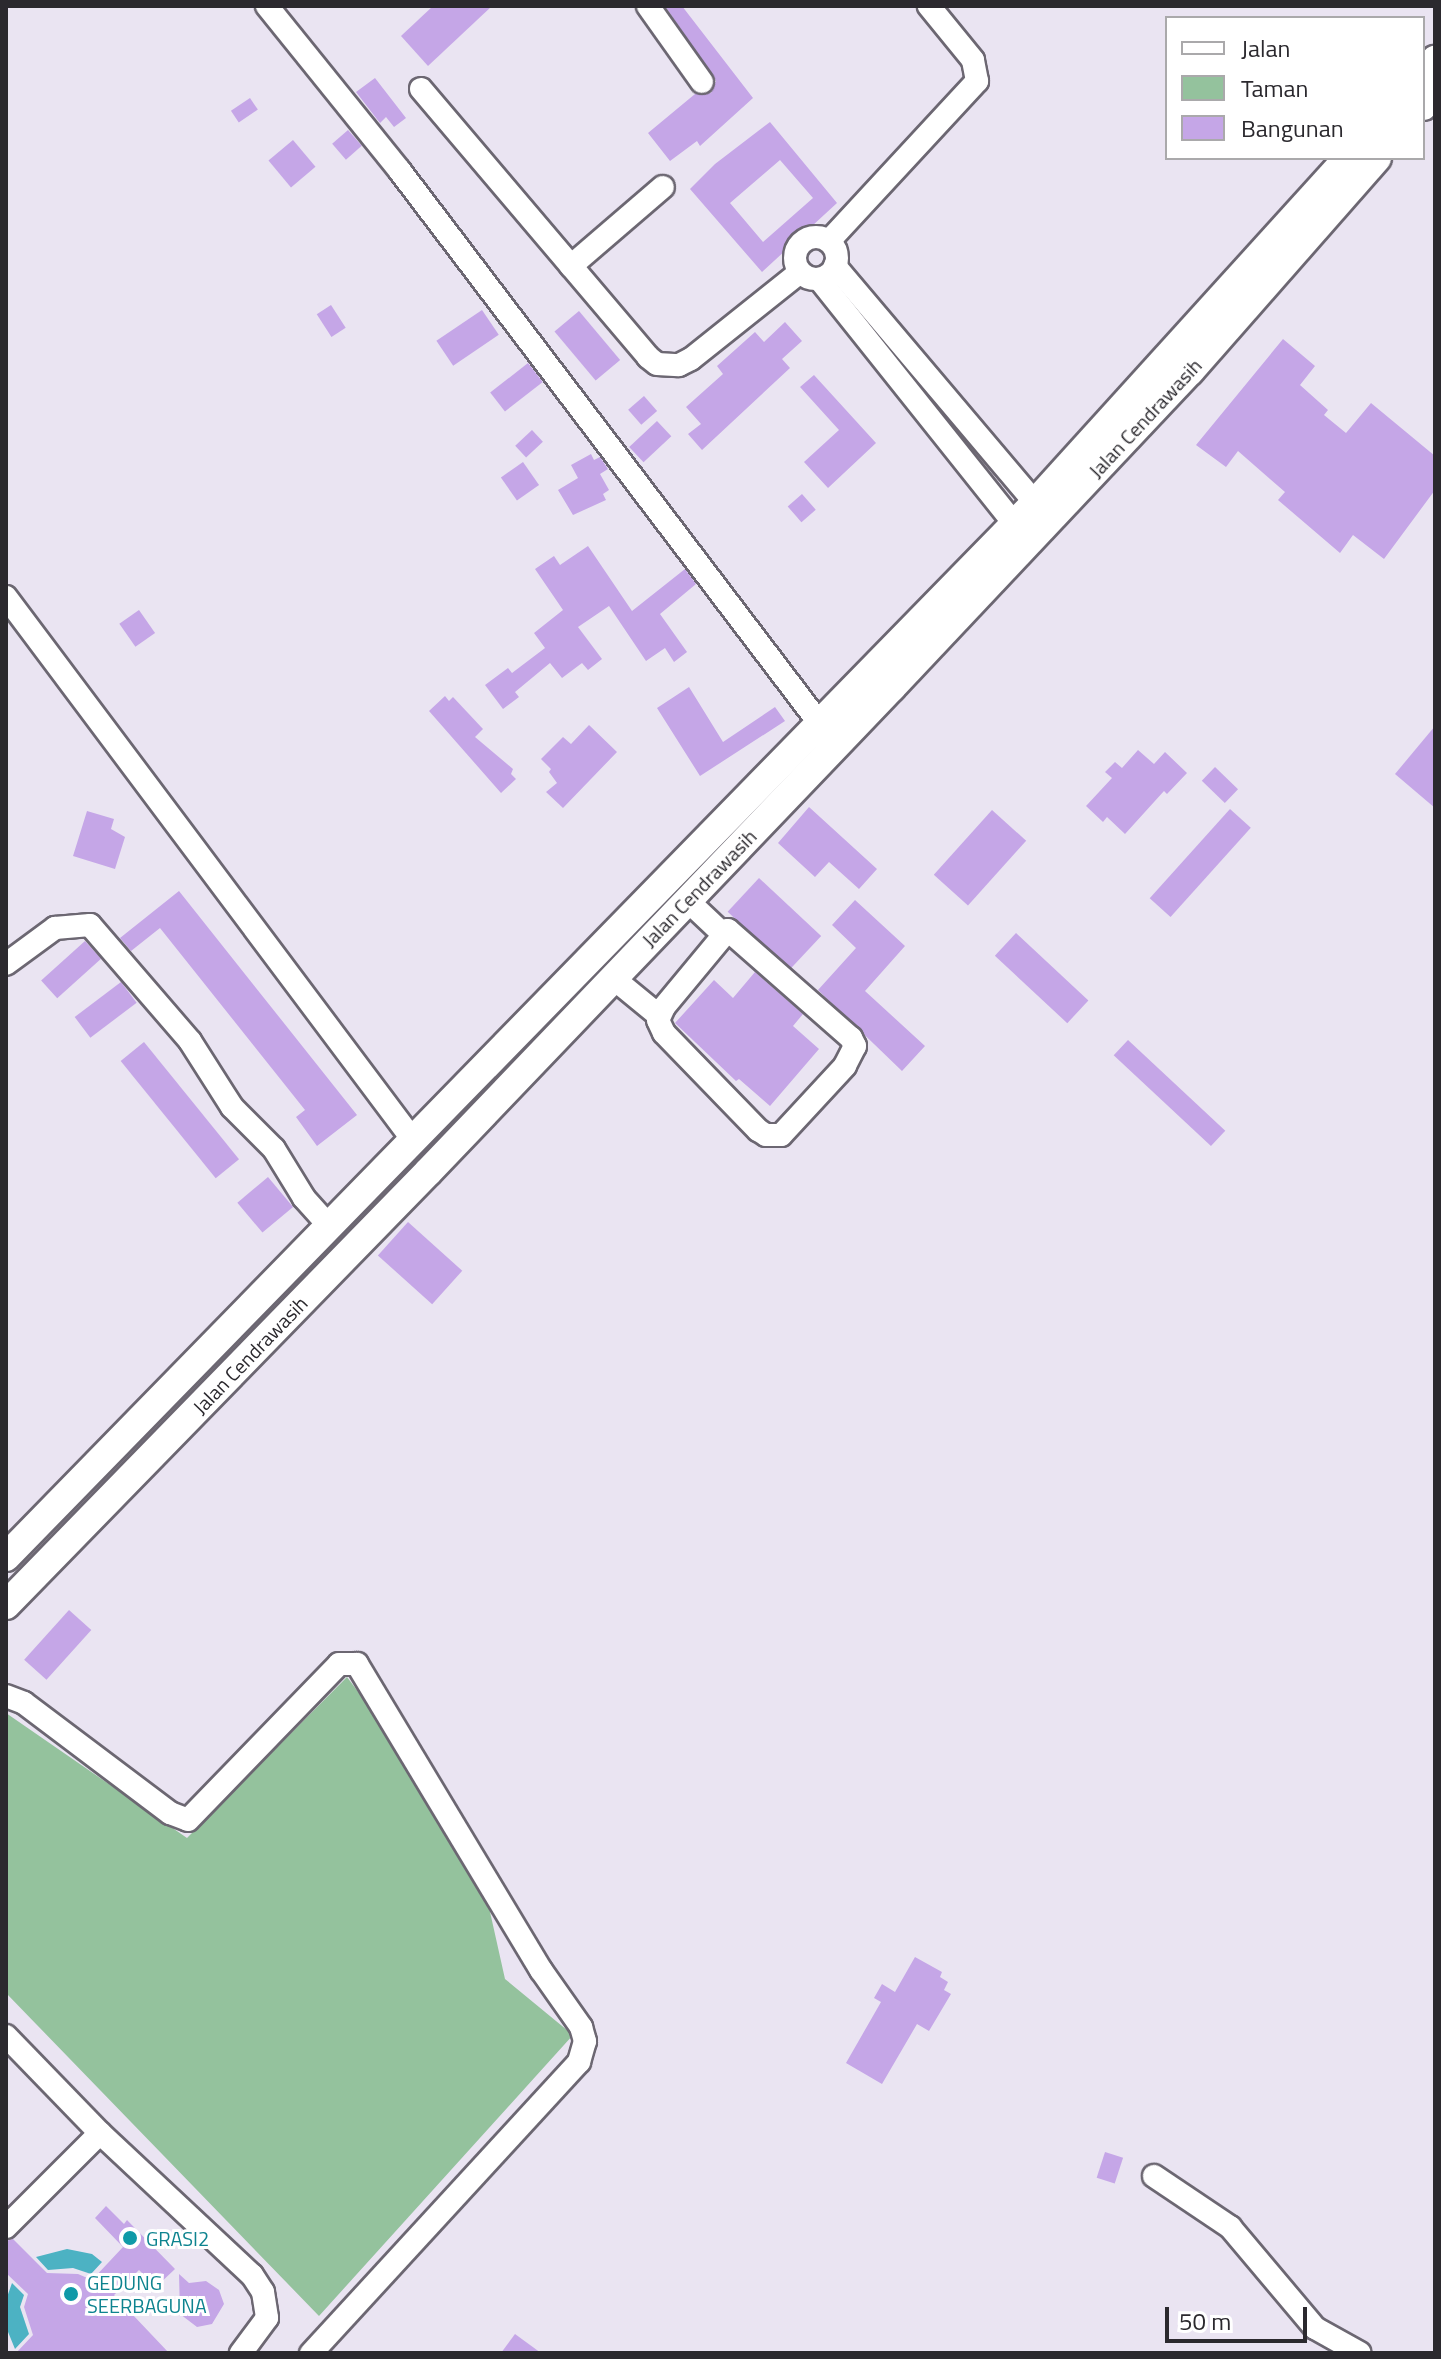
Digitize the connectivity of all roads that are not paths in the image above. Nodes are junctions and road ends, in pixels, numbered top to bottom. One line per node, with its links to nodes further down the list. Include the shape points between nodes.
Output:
1 (267, 6): 15 (street, via 400,171)
2 (648, 6): 4 (street)
3 (929, 6): 9 (street, via 973,60 977,81)
4 (702, 82)
5 (421, 89): 10 (street)
6 (1346, 160): 12 (main road, Jalan Cendrawasih)
7 (1375, 160): 12 (main road, Jalan Cendrawasih, via 1190,371)
8 (663, 187): 10 (street)
9 (829, 241): 11 (street, via 837,253); 11 (street, via 815,236 797,246 795,260)
10 (571, 266): 11 (street, via 648,357 668,366 691,359)
11 (818, 273): 12 (street); 13 (street)
12 (1042, 511): 13 (main road, Jalan Cendrawasih)
13 (1021, 533): 15 (main road, Jalan Cendrawasih); 16 (main road, Jalan Cendrawasih)
14 (6, 597): 21 (street)
15 (820, 724): 21 (main road, Jalan Cendrawasih)
16 (688, 901): 17 (street); 19 (main road, Jalan Cendrawasih)
17 (722, 933): 20 (street); 20 (street, via 731,930 851,1038 855,1046 845,1066 787,1131 766,1135 664,1033)
18 (6, 964): 22 (street, via 55,928 90,925 190,1041 232,1107 274,1149 304,1198)
19 (613, 978): 20 (street); 24 (main road, Jalan Cendrawasih)
20 (658, 1015)
21 (413, 1140): 22 (main road, Jalan Cendrawasih)
22 (329, 1226): 23 (main road, Jalan Cendrawasih)
23 (6, 1557)
24 (6, 1605)
25 (6, 1696): 31 (street, via 24,1703 170,1813 188,1820 339,1664 357,1664 541,1970 581,2027 585,2041 579,2062)
26 (6, 2036): 27 (street)
27 (100, 2133): 29 (street); 30 (street, via 252,2275 263,2292 267,2318)
28 (1154, 2176): 32 (street, via 1230,2227 1315,2328)
29 (6, 2227)
30 (241, 2353)
31 (311, 2353)
32 (1360, 2353)

